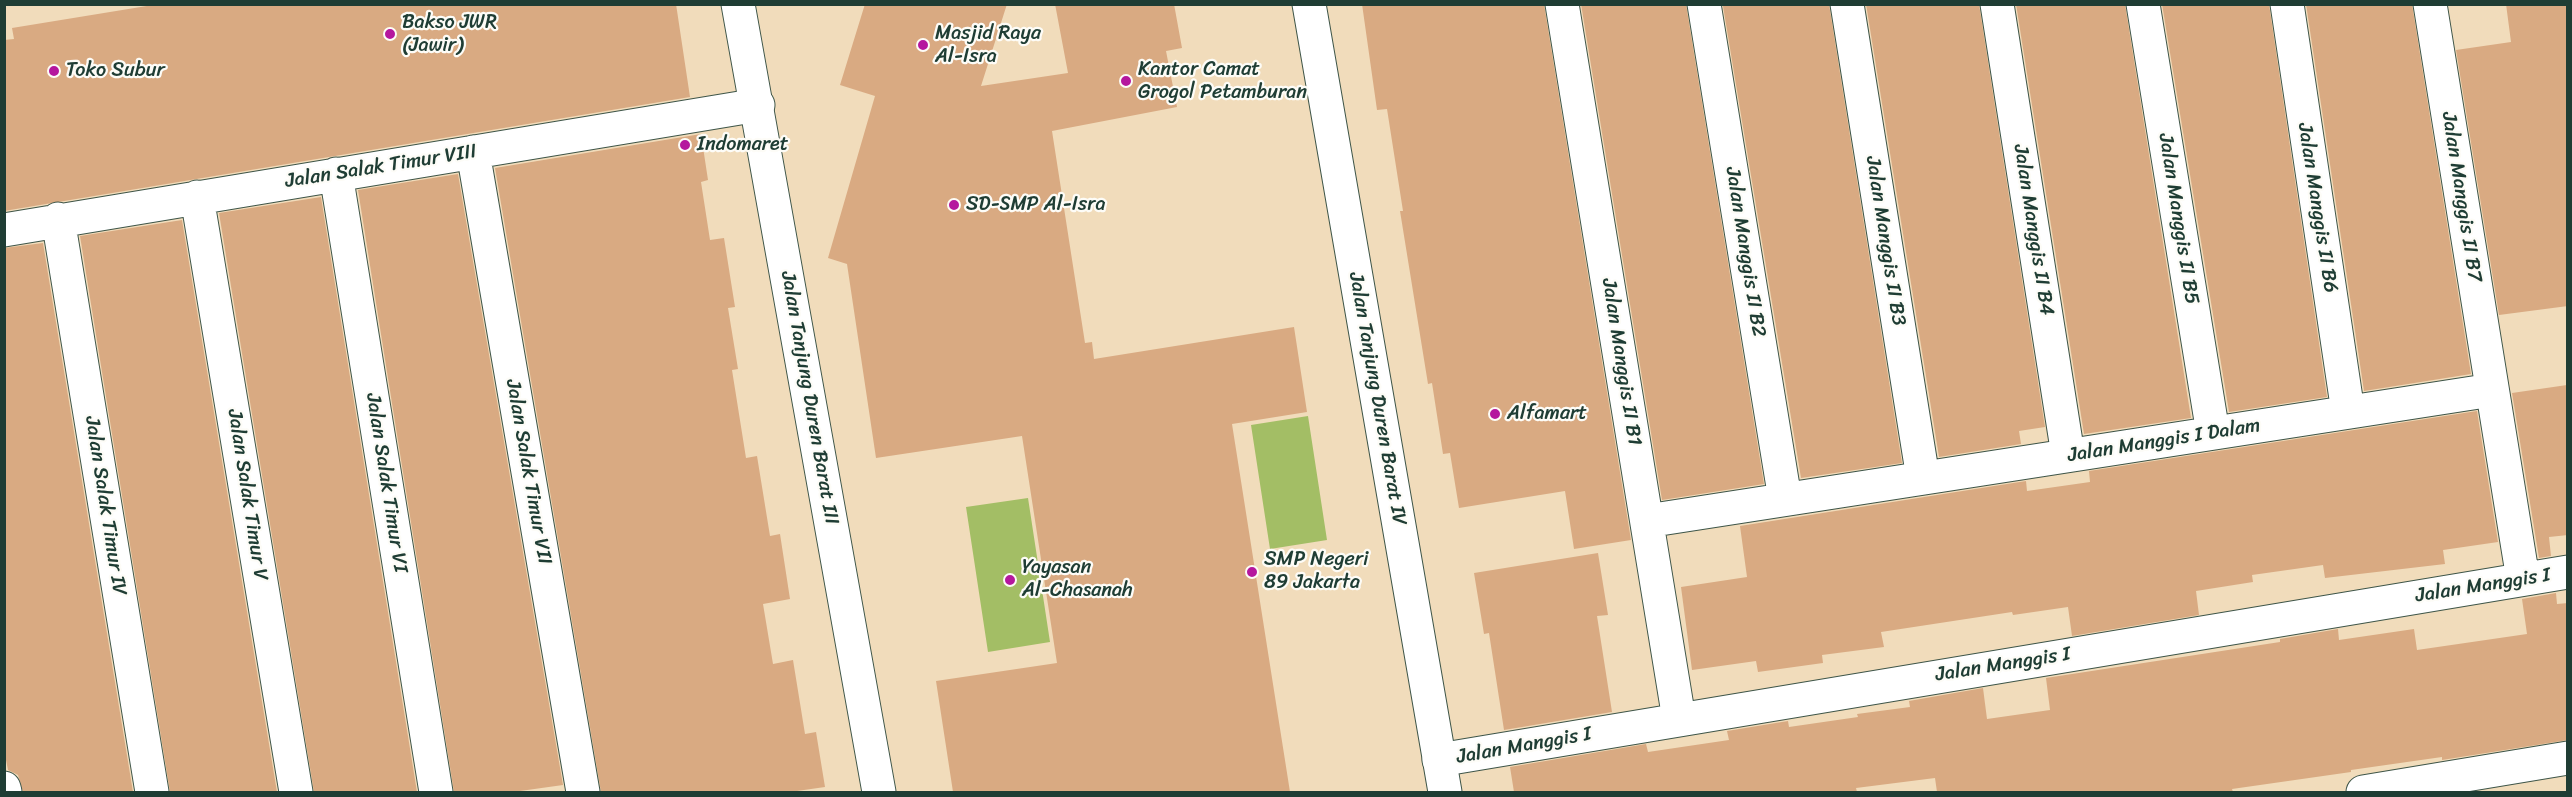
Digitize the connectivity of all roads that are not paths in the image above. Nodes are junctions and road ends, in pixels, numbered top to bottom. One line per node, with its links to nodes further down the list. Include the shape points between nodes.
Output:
1 (738, 4): 10 (street, Jalan Tanjung Duren Barat III)
2 (1309, 4): 27 (street, Jalan Tanjung Duren Barat IV)
3 (1562, 4): 22 (street, Jalan Manggis II B1)
4 (1704, 4): 21 (street, Jalan Manggis II B2)
5 (1847, 4): 20 (street, Jalan Manggis II B3)
6 (1997, 4): 19 (street, Jalan Manggis II B4)
7 (2143, 4): 18 (street, Jalan Manggis II B5)
8 (2287, 4): 17 (street, Jalan Manggis II B6)
9 (2430, 4): 16 (street, Jalan Manggis II B7)
10 (758, 105): 11 (street, Jalan Salak Timur VIII); 36 (street, Jalan Tanjung Duren Barat III)
11 (473, 152): 12 (street, Jalan Salak Timur VIII); 35 (street, Jalan Salak Timur VII)
12 (336, 174): 13 (street, Jalan Salak Timur VIII); 34 (street, Jalan Salak Timur VI)
13 (197, 197): 14 (street, Jalan Salak Timur VIII); 33 (street, Jalan Salak Timur V)
14 (58, 219): 15 (street, Jalan Salak Timur VIII); 32 (street, Jalan Salak Timur IV)
15 (4, 230)
16 (2492, 390): 17 (street, Jalan Manggis I Dalam); 24 (street)
17 (2348, 412): 18 (street, Jalan Manggis I Dalam)
18 (2213, 433): 19 (street, Jalan Manggis I Dalam)
19 (2068, 455): 20 (street, Jalan Manggis I Dalam)
20 (1923, 478): 21 (street, Jalan Manggis I Dalam)
21 (1785, 500): 22 (street, Jalan Manggis I Dalam)
22 (1647, 521): 25 (street, Jalan Manggis II B1)
23 (2568, 572): 24 (street, Jalan Manggis I)
24 (2523, 579): 25 (street, Jalan Manggis I)
25 (1679, 719): 27 (street, Jalan Manggis I)
26 (2568, 758): 28 (street)
27 (1439, 760): 37 (street, Jalan Tanjung Duren Barat IV)
28 (2530, 779): 30 (street)
29 (4, 788): 31 (street)
30 (2380, 791)
31 (5, 792)
32 (152, 792)
33 (296, 792)
34 (436, 792)
35 (583, 792)
36 (879, 792)
37 (1445, 792)

